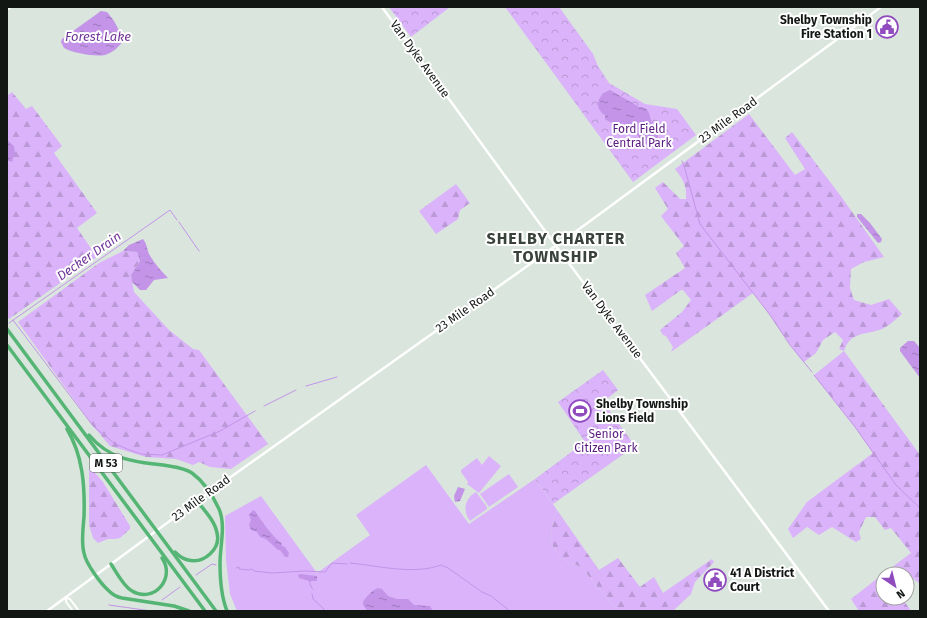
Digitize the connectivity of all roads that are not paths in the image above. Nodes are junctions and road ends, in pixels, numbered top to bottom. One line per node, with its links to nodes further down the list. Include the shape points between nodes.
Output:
1 (11, 7): 4 (street)
2 (382, 7): 5 (main road, Van Dyke Avenue)
3 (881, 7): 5 (main road, 23 Mile Road)
4 (7, 10)
5 (556, 246): 10 (main road, 23 Mile Road); 24 (main road, Van Dyke Avenue)
6 (7, 329): 9 (highway, M 53)
7 (7, 345): 8 (highway, M 53)
8 (54, 408): 12 (highway, M 53); 15 (highway, via 70,434 81,465 84,491 83,551)
9 (74, 418): 10 (highway, via 91,438 109,452 131,461 182,468 199,479); 13 (highway, M 53)
10 (209, 492): 11 (main road, 23 Mile Road); 23 (highway, via 221,518 221,582)
11 (196, 501): 13 (highway, via 217,531 215,548 210,555 193,561 180,557); 14 (main road, 23 Mile Road)
12 (153, 541): 14 (highway, via 167,570 165,582 154,592 143,594 133,591 127,587); 21 (highway, M 53)
13 (166, 543): 22 (highway, M 53)
14 (111, 564): 15 (main road, 23 Mile Road)
15 (96, 574): 16 (main road, 23 Mile Road); 20 (highway, via 109,591 119,597)
16 (66, 597): 17 (street, via 66,602); 18 (street); 19 (main road, 23 Mile Road)
17 (73, 610): 18 (street)
18 (78, 610)
19 (47, 611)
20 (189, 611)
21 (205, 611)
22 (216, 611)
23 (227, 611)
24 (829, 611)

